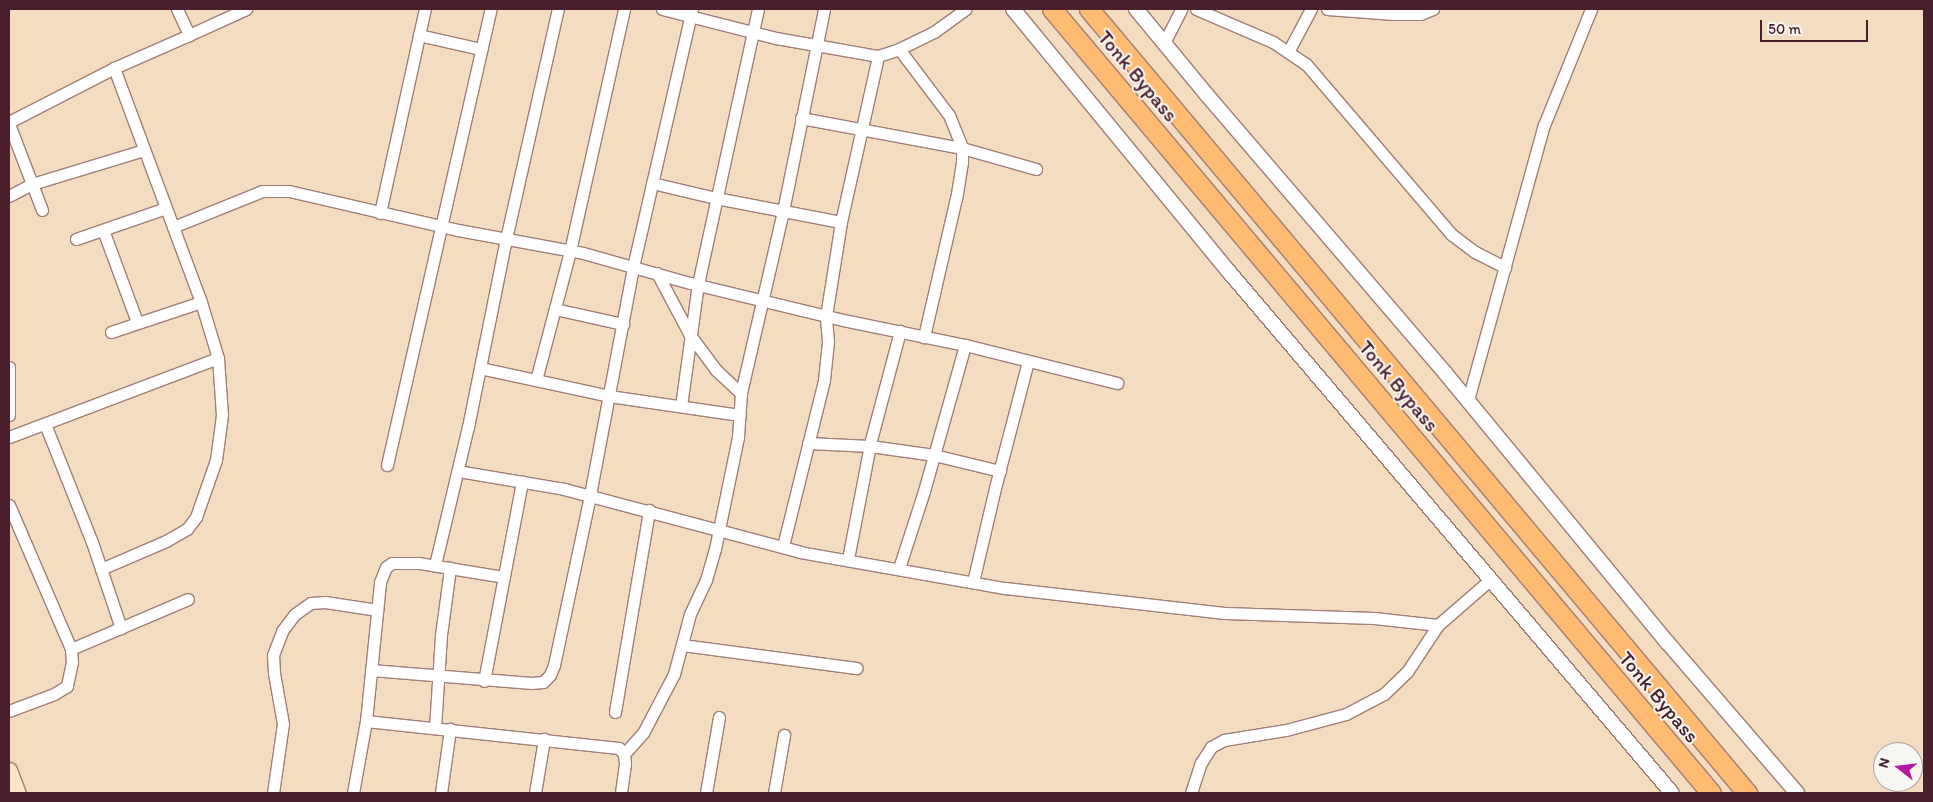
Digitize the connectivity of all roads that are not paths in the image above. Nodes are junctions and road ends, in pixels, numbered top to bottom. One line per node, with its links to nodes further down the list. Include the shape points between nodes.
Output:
1 (177, 9): 23 (street)
2 (246, 9): 23 (street)
3 (425, 9): 24 (street)
4 (491, 9): 27 (street)
5 (558, 9): 51 (street)
6 (624, 9): 52 (street)
7 (662, 9): 21 (street)
8 (758, 9): 22 (street)
9 (824, 9): 26 (street)
10 (966, 9): 28 (street, via 934,32)
11 (1013, 9): 100 (street, via 1230,273)
12 (1052, 9): 132 (highway, Tonk Bypass)
13 (1089, 9): 133 (highway)
14 (1136, 9): 25 (street)
15 (1181, 9): 25 (street)
16 (1196, 9): 29 (street, via 1274,42)
17 (1311, 9): 29 (street)
18 (1327, 9): 19 (street, via 1394,14 1420,14)
19 (1433, 9)
20 (1591, 9): 54 (street, via 1544,125)
21 (691, 12): 22 (street); 38 (street)
22 (753, 32): 26 (street); 41 (street)
23 (189, 35): 31 (street)
24 (420, 35): 27 (street); 45 (street)
25 (1164, 42): 76 (street)
26 (816, 45): 30 (street); 32 (street)
27 (482, 49): 47 (street)
28 (899, 50): 30 (street); 35 (street, via 949,115)
29 (1288, 52): 54 (street, via 1306,64 1342,104 1451,234 1475,252)
30 (878, 56): 34 (street)
31 (114, 68): 33 (street); 36 (street)
32 (801, 118): 34 (street); 44 (street)
33 (9, 123): 39 (street)
34 (862, 128): 35 (street); 46 (street)
35 (962, 148): 37 (street); 66 (street, via 956,198)
36 (144, 150): 39 (street); 42 (street)
37 (1036, 169)
38 (652, 183): 41 (street); 53 (street)
39 (32, 184): 40 (street); 43 (street)
40 (9, 196)
41 (716, 198): 44 (street); 56 (street)
42 (166, 208): 48 (street); 49 (street)
43 (42, 210)
44 (783, 211): 46 (street); 57 (street)
45 (380, 213): 47 (street); 48 (street, via 289,191 262,190)
46 (841, 222): 60 (street)
47 (441, 226): 51 (street); 85 (street)
48 (173, 228): 58 (street)
49 (103, 230): 50 (street); 61 (street)
50 (76, 239)
51 (506, 239): 52 (street); 71 (street)
52 (570, 251): 53 (street); 59 (street)
53 (633, 267): 55 (street); 62 (street)
54 (1505, 267): 76 (street)
55 (657, 273): 56 (street); 65 (street)
56 (698, 284): 57 (street); 65 (street)
57 (762, 300): 60 (street); 74 (street)
58 (201, 302): 61 (street); 68 (street)
59 (554, 310): 62 (street); 72 (street)
60 (826, 316): 64 (street); 82 (street, via 828,340 824,380)
61 (137, 322): 63 (street)
62 (623, 324): 75 (street)
63 (111, 332)
64 (900, 332): 66 (street); 83 (street)
65 (690, 334): 74 (street, via 716,370); 77 (street)
66 (924, 337): 67 (street)
67 (965, 345): 69 (street); 84 (street)
68 (218, 358): 80 (street); 98 (street, via 222,415 216,460 196,517 187,529 166,541)
69 (1028, 361): 73 (street); 87 (street)
70 (9, 367): 78 (street)
71 (480, 368): 72 (street); 86 (street)
72 (536, 380): 75 (street)
73 (1118, 384)
74 (741, 393): 79 (street)
75 (609, 396): 77 (street); 89 (street)
76 (1468, 400): 134 (street, via 1668,643)
77 (681, 406): 79 (street)
78 (9, 415)
79 (740, 415): 92 (street)
80 (45, 424): 81 (street); 98 (street)
81 (9, 437)
82 (808, 443): 83 (street); 93 (street)
83 (870, 446): 84 (street); 94 (street)
84 (934, 455): 87 (street); 97 (street)
85 (387, 465)
86 (458, 471): 88 (street); 95 (street)
87 (1000, 471): 101 (street)
88 (522, 482): 89 (street); 99 (street)
89 (590, 495): 91 (street); 111 (street, via 550,675 543,682)
90 (9, 505): 107 (street)
91 (649, 510): 92 (street); 113 (street)
92 (720, 529): 93 (street); 106 (street, via 706,580 690,614)
93 (783, 546): 94 (street, via 800,552)
94 (848, 559): 97 (street)
95 (435, 565): 96 (street); 103 (street, via 406,562 386,567 380,582)
96 (450, 568): 99 (street); 110 (street)
97 (899, 568): 101 (street)
98 (101, 569): 105 (street)
99 (504, 577): 111 (street)
100 (1491, 580): 104 (street); 131 (street)
101 (974, 582): 104 (street, via 1224,612 1374,618)
102 (188, 599): 105 (street)
103 (377, 610): 109 (street); 123 (street, via 311,603 295,614 282,631 273,655 283,724)
104 (1438, 625): 130 (street, via 1407,672 1384,694 1346,714 1286,730 1224,740 1211,747 1201,763)
105 (121, 628): 107 (street)
106 (682, 644): 108 (street); 120 (street, via 674,674 659,706 643,733)
107 (71, 649): 112 (street, via 72,669 67,686)
108 (856, 668)
109 (371, 670): 110 (street); 115 (street)
110 (438, 676): 111 (street); 116 (street)
111 (484, 681)
112 (9, 711)
113 (615, 712)
114 (719, 717): 128 (street)
115 (366, 721): 116 (street); 124 (street)
116 (435, 728): 117 (street)
117 (450, 729): 119 (street); 125 (street)
118 (784, 735): 129 (street)
119 (544, 739): 120 (street, via 608,745 619,748); 126 (street)
120 (624, 754): 127 (street)
121 (9, 770): 122 (main road)
122 (18, 793)
123 (273, 793)
124 (353, 793)
125 (441, 793)
126 (534, 793)
127 (621, 793)
128 (706, 793)
129 (774, 793)
130 (1191, 793)
131 (1672, 793)
132 (1711, 793)
133 (1747, 793)
134 (1797, 793)

